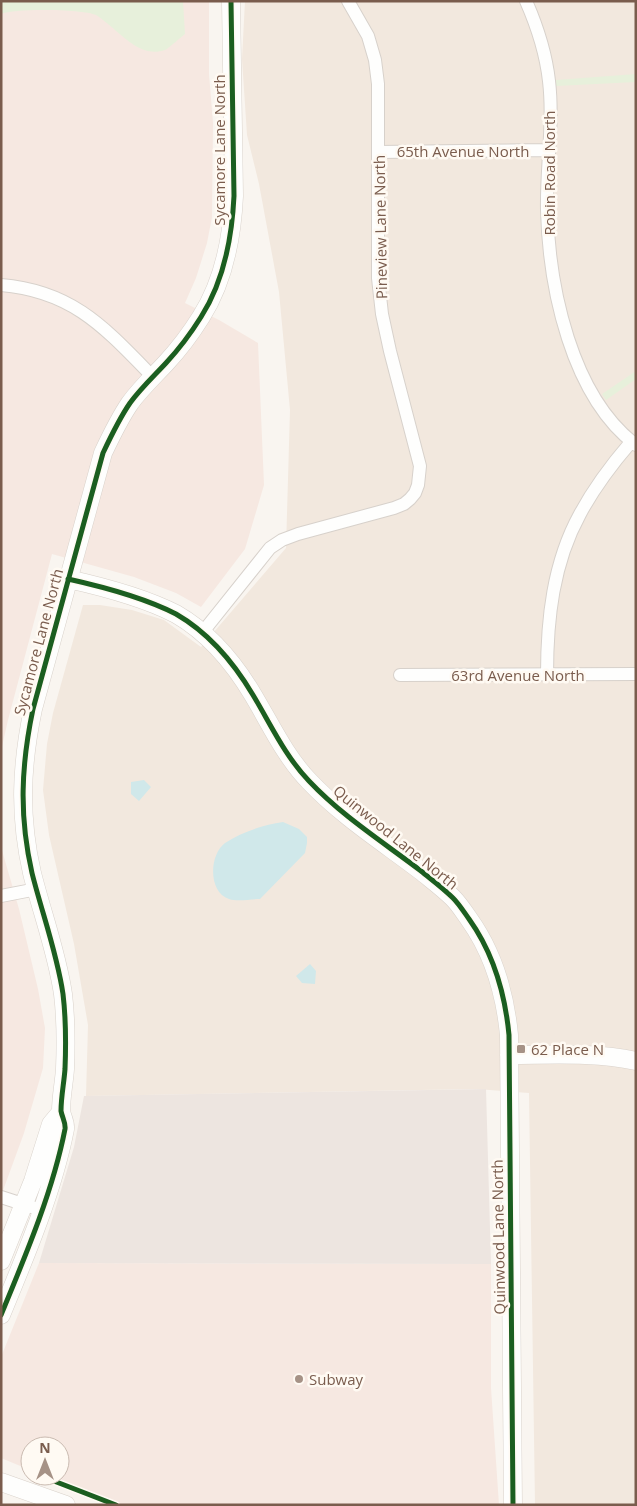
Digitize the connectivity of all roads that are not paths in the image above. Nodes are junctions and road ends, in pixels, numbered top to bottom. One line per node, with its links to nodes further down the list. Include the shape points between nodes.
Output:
1 (231, 1): 7 (street, Sycamore Lane North, via 234,196 227,255 201,317 167,362)
2 (348, 1): 5 (street, Pineview Lane North, via 368,36 375,60)
3 (526, 1): 4 (street, Robin Road North, via 548,73)
4 (548, 150): 5 (street, 65th Avenue North); 8 (street, Robin Road North, via 550,252 564,327 580,370 595,398)
5 (378, 152): 10 (street, Pineview Lane North, via 378,278 382,314 420,466 418,486 404,504 298,534 270,548)
6 (1, 285): 7 (street, via 39,291 73,306 118,340)
7 (152, 376): 9 (street, Sycamore Lane North, via 131,402 102,453)
8 (634, 444): 11 (street, via 615,461 584,506 566,547 555,581 549,616)
9 (68, 579): 10 (street, Quinwood Lane North, via 156,605); 14 (street, Sycamore Lane North, via 26,742 23,811 26,844)
10 (202, 632): 16 (street, Quinwood Lane North, via 239,673 287,754 308,781 456,901 486,946 498,974 506,1008)
11 (547, 674): 12 (street, 63rd Avenue North); 13 (street, 63rd Avenue North)
12 (636, 674)
13 (400, 676)
14 (37, 889): 15 (street); 18 (street, Sycamore Lane North, via 64,1008 66,1043)
15 (1, 896)
16 (509, 1055): 17 (street, via 564,1054); 26 (street, Quinwood Lane North)
17 (636, 1061)
18 (61, 1112): 20 (street, Sycamore Lane North, via 50,1124); 21 (street, Sycamore Lane North, via 65,1126)
19 (1, 1197): 20 (street)
20 (25, 1204): 21 (street); 22 (street, Sycamore Lane North)
21 (41, 1210): 23 (street, Sycamore Lane North)
22 (1, 1261)
23 (1, 1315)
24 (1, 1482): 25 (street)
25 (66, 1505)
26 (513, 1505)

